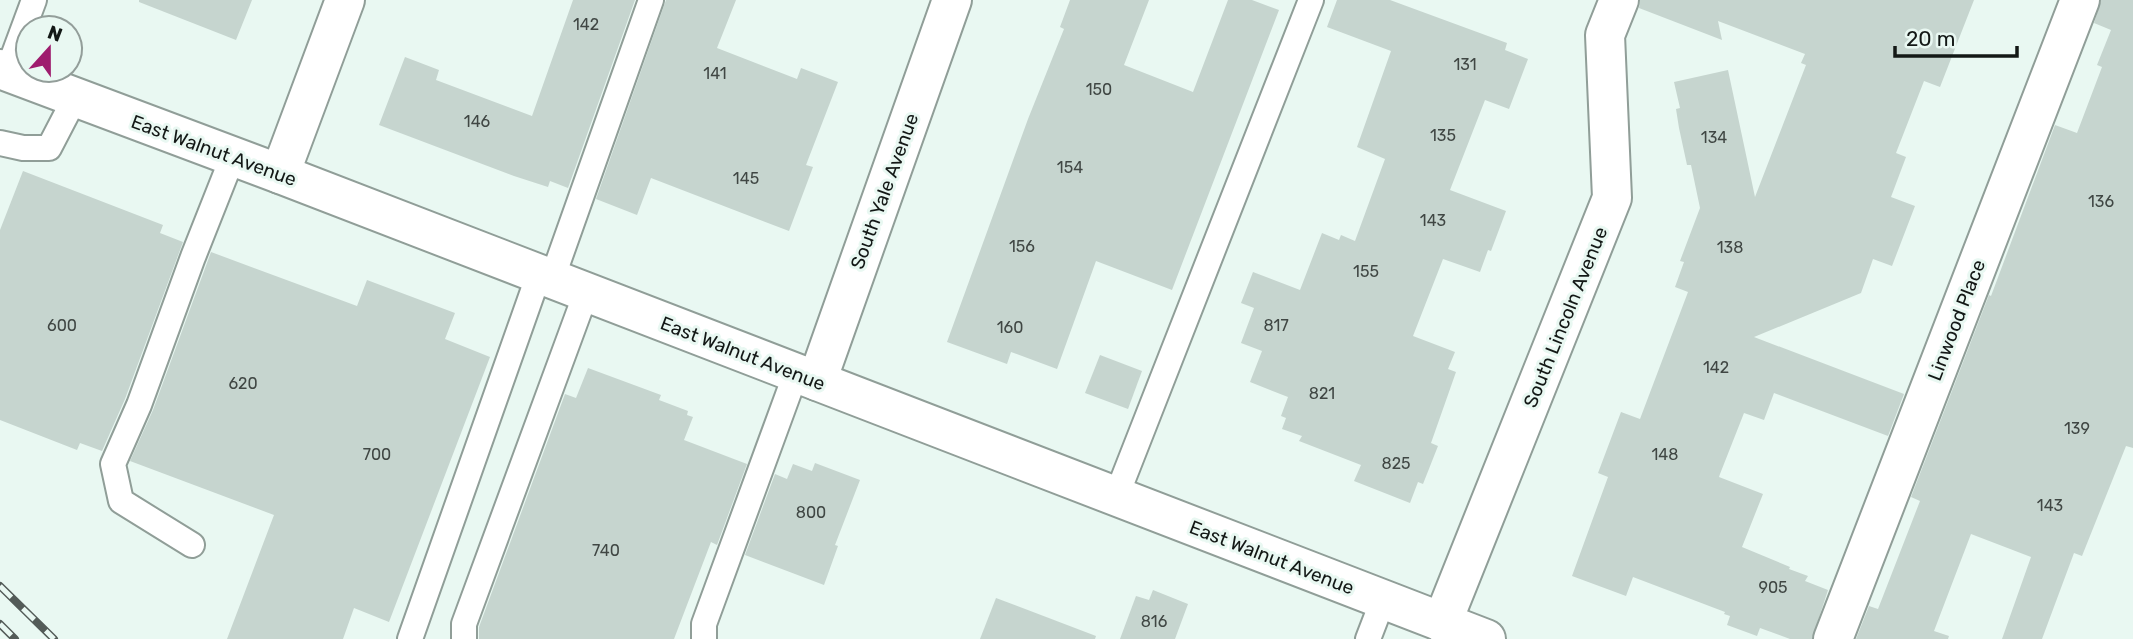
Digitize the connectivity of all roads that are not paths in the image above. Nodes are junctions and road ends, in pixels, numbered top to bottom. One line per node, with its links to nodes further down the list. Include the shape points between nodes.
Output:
1 (34, 0): 8 (lane)
2 (345, 0): 12 (street)
3 (651, 0): 13 (lane)
4 (952, 0): 14 (street, South Yale Avenue)
5 (1311, 0): 15 (lane)
6 (1619, 0): 18 (street, South Lincoln Avenue, via 1605,35 1612,198)
7 (2080, 0): 24 (street, Linwood Place)
8 (3, 71): 9 (street, East Walnut Avenue)
9 (75, 98): 10 (lane, via 49,148); 11 (street, East Walnut Avenue)
10 (0, 143)
11 (233, 156): 12 (street, East Walnut Avenue); 16 (lane, via 113,464 121,501)
12 (280, 174): 13 (street, East Walnut Avenue)
13 (559, 282): 14 (street, East Walnut Avenue); 19 (lane); 20 (lane, via 464,624)
14 (806, 377): 15 (street, East Walnut Avenue); 21 (lane, via 704,624)
15 (1116, 497): 17 (street, East Walnut Avenue)
16 (192, 545)
17 (1383, 600): 18 (street, East Walnut Avenue); 22 (lane)
18 (1442, 623): 23 (street, East Walnut Avenue)
19 (410, 639)
20 (464, 639)
21 (704, 639)
22 (1368, 639)
23 (1486, 639)
24 (1833, 639)

